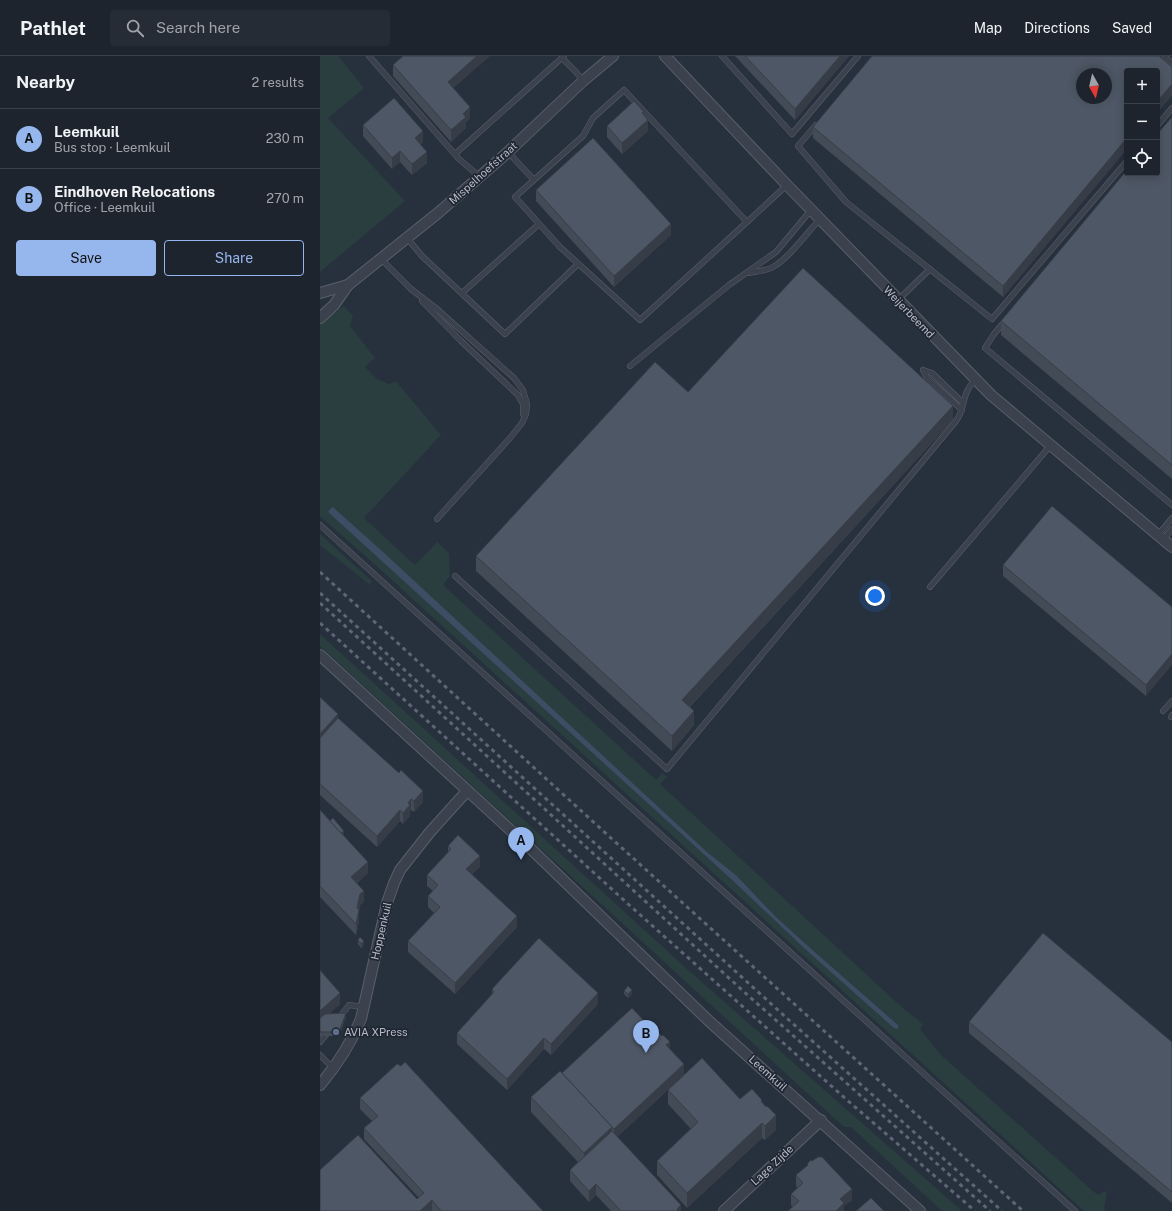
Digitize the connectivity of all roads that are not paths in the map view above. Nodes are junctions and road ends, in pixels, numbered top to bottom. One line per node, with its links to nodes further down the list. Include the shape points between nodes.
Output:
1 (369, 56): 14 (lane)
2 (613, 56): 9 (street, Mispelhoefstraat)
3 (665, 56): 18 (street, Weijerbeemd)
4 (722, 56): 5 (lane, via 792,134)
5 (858, 56)
6 (1164, 56): 8 (lane)
7 (563, 57): 9 (lane); 14 (lane)
8 (1172, 63)
9 (583, 81): 13 (street, Mispelhoefstraat)
10 (1172, 108): 12 (lane)
11 (818, 122): 26 (lane, via 798,146 846,202)
12 (1160, 122)
13 (508, 152): 16 (street, Mispelhoefstraat); 17 (lane)
14 (455, 154): 16 (lane)
15 (1124, 165): 26 (lane, via 992,319)
16 (480, 177): 23 (street, Mispelhoefstraat)
17 (534, 180): 21 (lane, via 583,136 593,118 624,90); 22 (lane, via 515,197)
18 (786, 185): 19 (street, Weijerbeemd); 21 (lane)
19 (811, 210): 20 (street, Weijerbeemd); 27 (lane, via 776,252)
20 (820, 219): 27 (lane, via 784,259 764,271); 32 (street, Weijerbeemd)
21 (747, 222): 25 (lane, via 640,320)
22 (539, 224): 25 (lane); 31 (lane)
23 (407, 238): 24 (street, Mispelhoefstraat); 31 (lane, via 422,256)
24 (381, 260): 28 (street, Mispelhoefstraat); 29 (lane)
25 (578, 264): 31 (lane, via 505,334)
26 (930, 269): 32 (lane)
27 (744, 275): 35 (lane)
28 (348, 285): 30 (street, Mispelhoefstraat); 34 (street, Mispelhoefstraat, via 334,305)
29 (411, 289): 39 (lane, via 442,323 518,395 524,412); 39 (lane, via 514,378 523,390 527,404)
30 (320, 293)
31 (462, 293)
32 (898, 300): 36 (street, Weijerbeemd)
33 (1009, 316): 41 (lane, via 986,348)
34 (320, 318)
35 (630, 366)
36 (975, 380): 37 (lane, via 966,392); 40 (street, Weijerbeemd)
37 (963, 403): 38 (lane); 38 (lane, via 932,373 923,370 927,378)
38 (962, 410): 48 (lane, via 956,421 667,769)
39 (522, 423): 43 (lane)
40 (1050, 446): 46 (street, Weijerbeemd); 49 (lane)
41 (1172, 505)
42 (1172, 518): 46 (lane)
43 (437, 519)
44 (320, 525): 62 (lane)
45 (1172, 529): 46 (lane)
46 (1160, 537): 47 (street, Weijerbeemd)
47 (1172, 547)
48 (455, 576)
49 (930, 587)
50 (320, 655): 53 (street, Leemkuil)
51 (1172, 701): 52 (lane)
52 (1164, 711)
53 (467, 791): 54 (street, Hoppenkuil, via 400,870 387,903); 59 (street, Leemkuil, via 531,849 710,1022)
54 (364, 1006): 55 (lane, via 350,1005); 57 (street, Hoppenkuil, via 354,1035)
55 (320, 1042)
56 (320, 1054): 57 (lane)
57 (333, 1069): 58 (street, Hoppenkuil)
58 (320, 1085)
59 (820, 1120): 60 (street, Lage Zijde); 61 (street, Leemkuil)
60 (724, 1211)
61 (920, 1211)
62 (1075, 1211)

